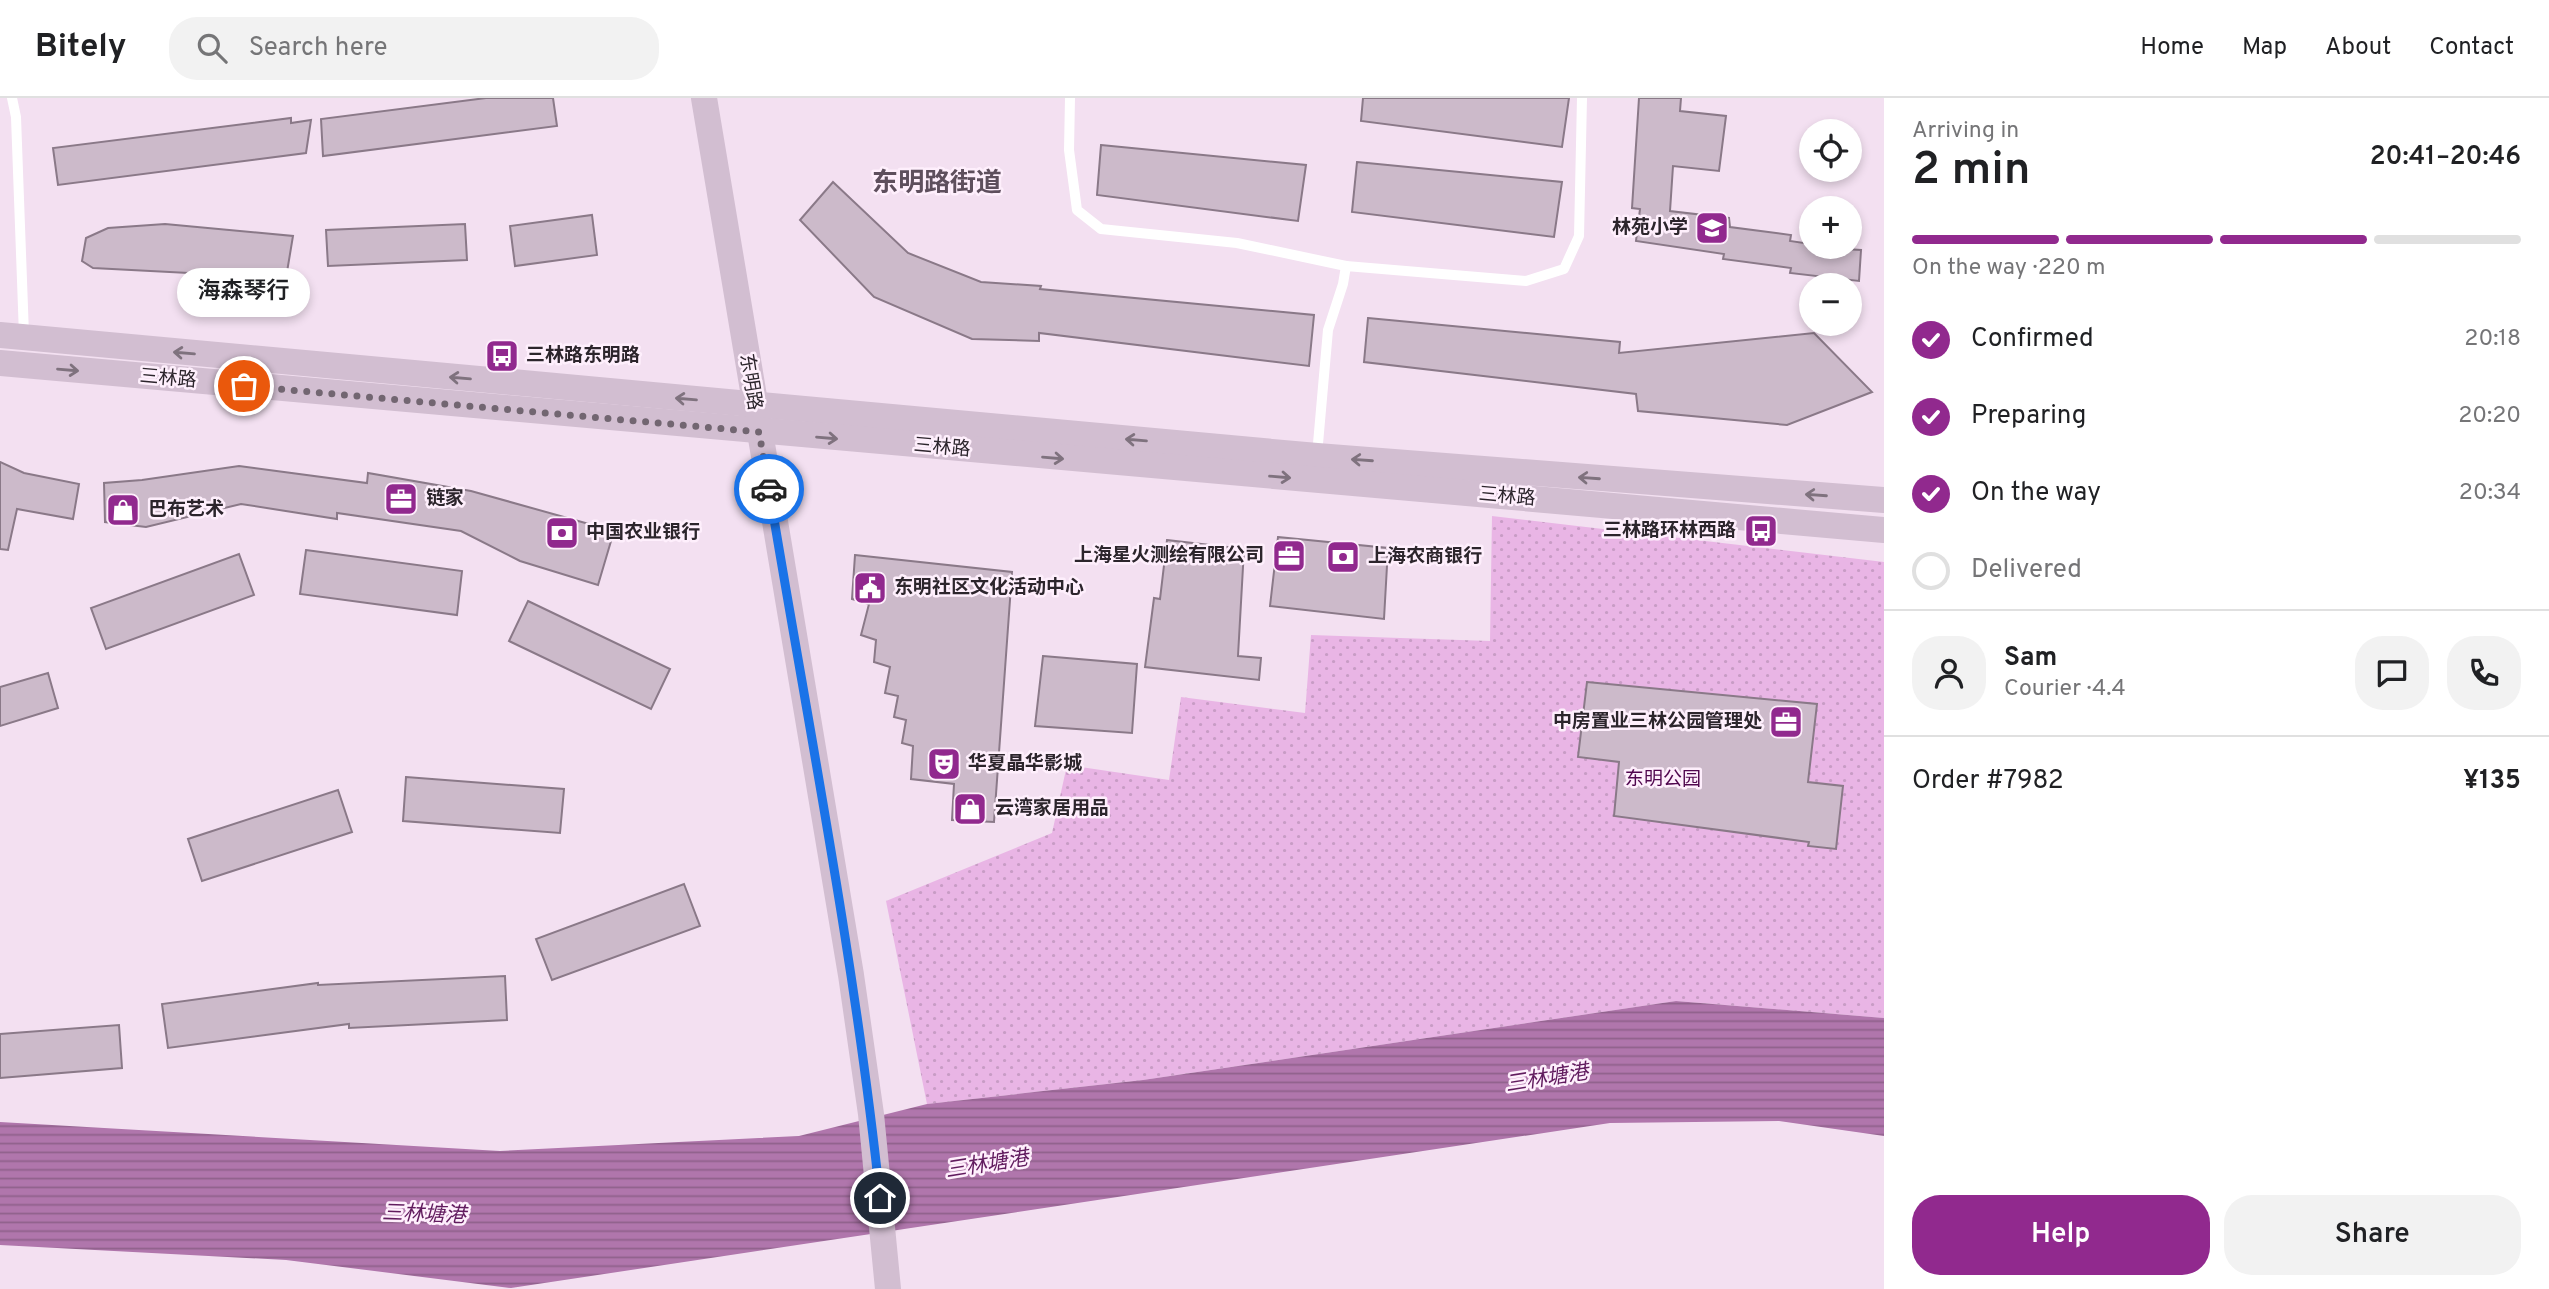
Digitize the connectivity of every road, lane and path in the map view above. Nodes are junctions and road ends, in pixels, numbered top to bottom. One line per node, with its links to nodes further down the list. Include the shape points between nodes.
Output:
1 (12, 98): 6 (lane, via 16,117)
2 (704, 98): 8 (main road, 东明路)
3 (1070, 98): 5 (lane, via 1069,150 1077,210 1101,229 1237,243)
4 (1582, 98): 5 (lane, via 1579,236 1564,270 1526,281)
5 (1346, 266): 10 (lane, via 1328,330)
6 (12, 336): 8 (main road, 三林路, one-way to 6)
7 (0, 363): 9 (main road, 三林路, one-way to 9)
8 (754, 405): 9 (main road, 东明路); 10 (main road, 三林路, one-way to 8)
9 (759, 432): 12 (main road, 三林路, one-way to 12); 13 (main road, 东明路, via 872,1114)
10 (1317, 456): 11 (main road, 三林路, one-way to 10)
11 (1884, 500)
12 (1884, 530)
13 (888, 1289)

